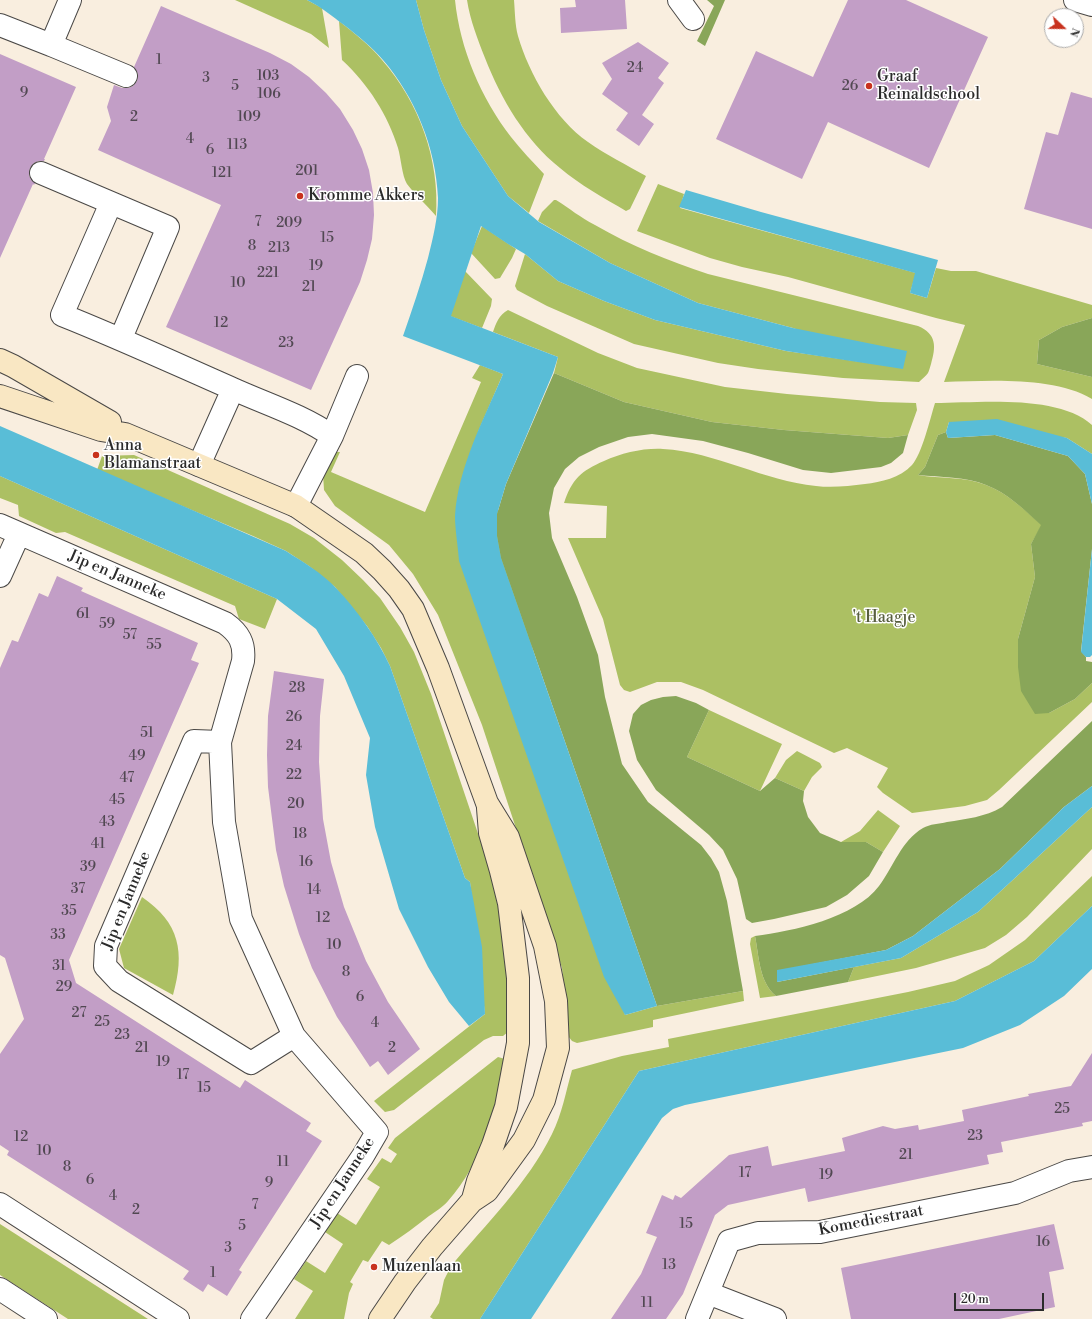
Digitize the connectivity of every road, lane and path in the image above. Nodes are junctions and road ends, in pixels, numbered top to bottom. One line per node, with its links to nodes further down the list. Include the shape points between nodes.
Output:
1 (70, 0): 7 (street)
2 (679, 0): 5 (street)
3 (1075, 0): 4 (street)
4 (1092, 5)
5 (693, 19)
6 (0, 25): 7 (street)
7 (51, 45): 8 (street)
8 (126, 76)
9 (41, 173): 10 (street)
10 (111, 203): 11 (street, via 168,227); 11 (street, via 62,315)
11 (121, 338): 14 (street)
12 (0, 360): 16 (street, via 108,420)
13 (357, 376): 17 (street)
14 (233, 390): 17 (street, via 317,426); 18 (street)
15 (0, 396): 16 (street, via 101,430)
16 (125, 434): 18 (street)
17 (332, 436): 19 (street)
18 (199, 465): 19 (street)
19 (296, 506): 23 (street, via 364,553 387,575 413,609 438,668)
20 (10, 529): 21 (street); 22 (street, Jip en Janneke, via 225,623 233,629 244,649)
21 (0, 576)
22 (220, 742): 24 (street, Jip en Janneke, via 224,822 241,919); 24 (street, Jip en Janneke, via 194,741 106,946 105,966 119,981 251,1063)
23 (487, 803): 26 (street, via 490,834 509,903 518,978 518,1043 506,1107); 26 (street, via 508,837 546,946 556,1001 558,1048 544,1100 524,1140 487,1191)
24 (294, 1036): 32 (street, Jip en Janneke, via 377,1132)
25 (1092, 1167): 29 (street, Komediestraat, via 1069,1171 1015,1193 820,1232 758,1233 729,1241)
26 (472, 1201): 33 (street, via 432,1247)
27 (0, 1204): 31 (street)
28 (0, 1290): 30 (street)
29 (708, 1293): 34 (street, Komediestraat); 35 (street)
30 (46, 1319)
31 (178, 1319)
32 (252, 1319)
33 (380, 1319)
34 (697, 1319)
35 (775, 1319)

